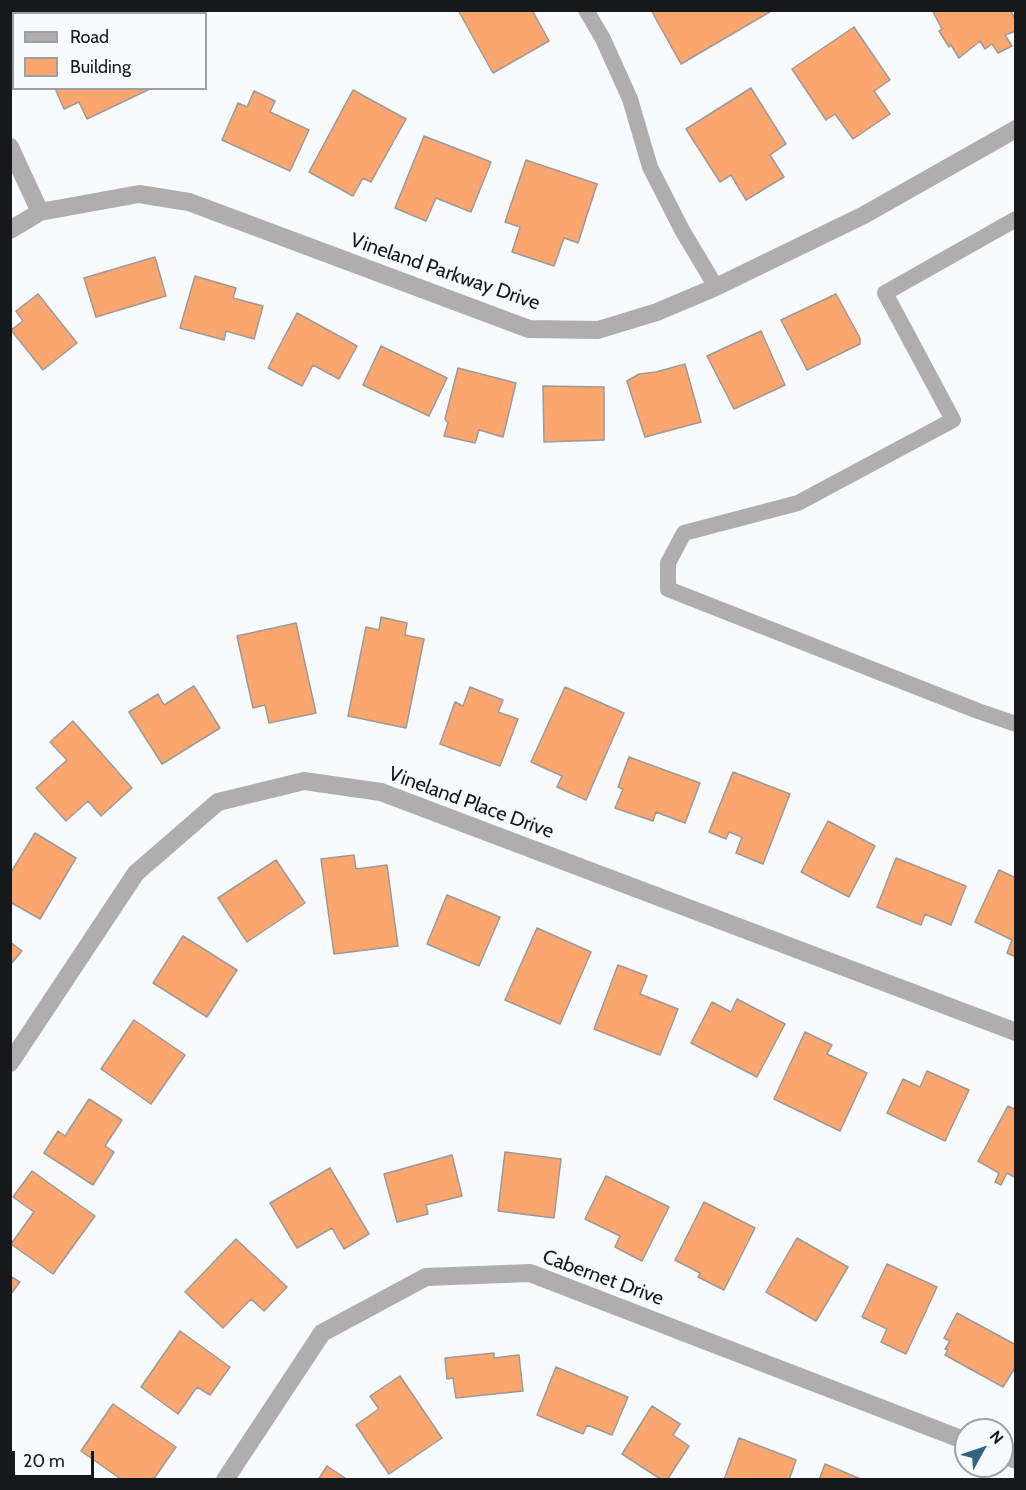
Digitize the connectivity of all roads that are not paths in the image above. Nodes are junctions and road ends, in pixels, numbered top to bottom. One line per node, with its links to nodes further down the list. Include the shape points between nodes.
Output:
1 (586, 10): 7 (lane, via 630,99 650,167)
2 (1016, 129): 7 (street, Vineland Parkway Drive, via 864,216)
3 (10, 147): 4 (street)
4 (40, 212): 6 (street, Vineland Parkway Drive); 7 (street, Vineland Parkway Drive, via 139,194 189,202 529,329 598,330 657,312)
5 (1016, 219): 8 (lane, via 885,293 953,420 798,503 684,533 668,563 668,589)
6 (10, 231)
7 (716, 287)
8 (1016, 724)
9 (1016, 1032): 10 (street, Vineland Place Drive, via 381,792 304,781 218,802 136,873)
10 (10, 1063)
11 (954, 1436): 12 (street, Cabernet Drive, via 530,1273 426,1277 322,1333)
12 (225, 1479)

